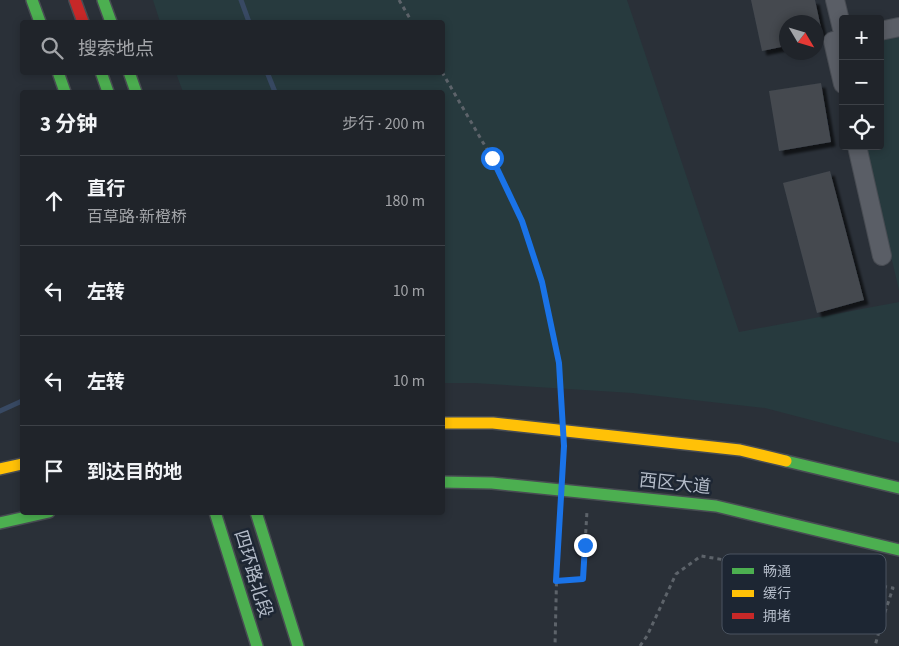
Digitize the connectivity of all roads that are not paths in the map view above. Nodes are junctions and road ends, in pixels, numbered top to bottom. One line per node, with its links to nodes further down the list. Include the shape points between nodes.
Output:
1 (32, 0): 6 (main road)
2 (75, 0): 7 (main road)
3 (103, 0): 8 (main road)
4 (835, 0): 5 (street)
5 (839, 16)
6 (39, 20)
7 (82, 20)
8 (110, 20)
9 (899, 27): 10 (street)
10 (884, 30)
11 (839, 40): 12 (street, via 833,41)
12 (839, 67)
13 (59, 75): 16 (main road)
14 (102, 75): 17 (main road)
15 (130, 75): 18 (main road)
16 (64, 90)
17 (107, 90)
18 (135, 90)
19 (858, 150): 20 (street)
20 (882, 256)
21 (445, 423): 25 (main road, via 493,423 740,450)
22 (20, 464): 23 (main road)
23 (0, 469)
24 (445, 482): 30 (main road, 西区大道, via 492,483 716,506)
25 (899, 488)
26 (34, 515): 29 (main road)
27 (257, 515): 32 (main road, 四环路北段)
28 (216, 516): 31 (main road, 四环路北段)
29 (0, 522)
30 (899, 550)
31 (257, 646)
32 (298, 646)

